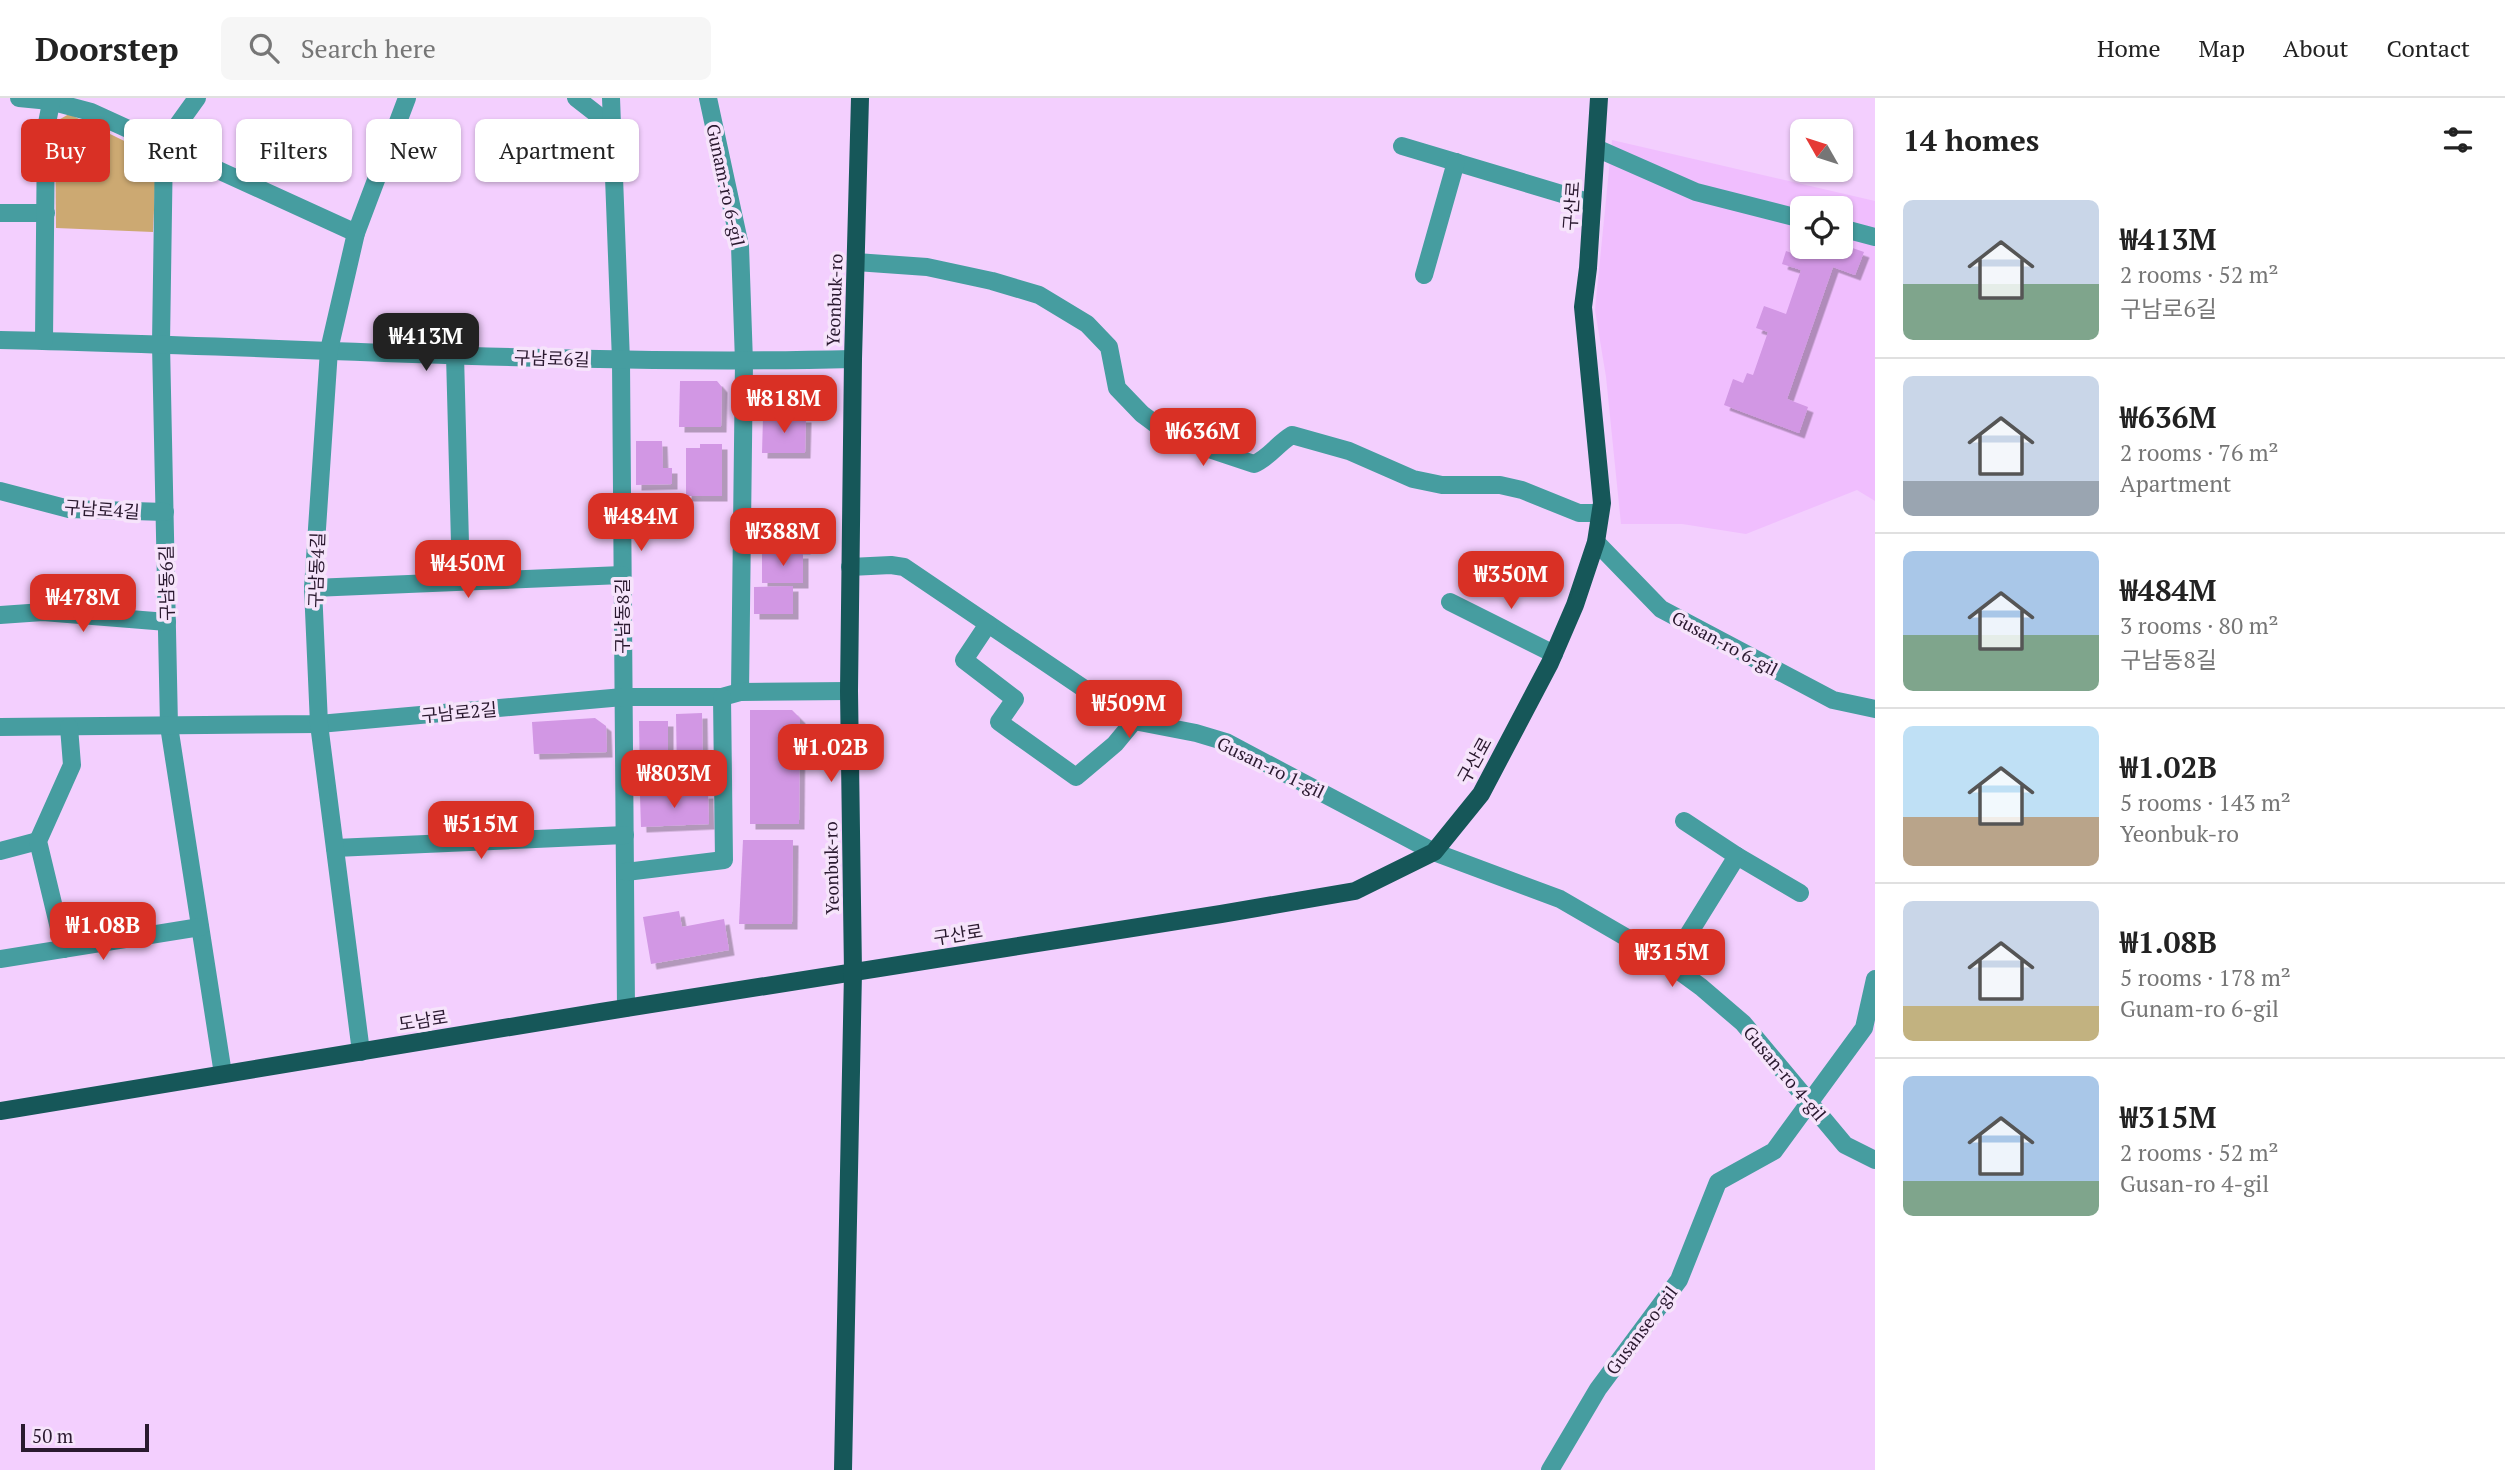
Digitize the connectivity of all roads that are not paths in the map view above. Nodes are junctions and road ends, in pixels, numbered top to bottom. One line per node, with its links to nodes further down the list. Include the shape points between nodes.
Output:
1 (19, 98): 9 (street)
2 (197, 98): 10 (street)
3 (407, 98): 25 (street, 구남동4길)
4 (576, 98): 11 (street)
5 (611, 98): 12 (street, 구남동8길)
6 (708, 98): 36 (street, Gunam-ro 6-gil, via 740,246)
7 (860, 98): 27 (main road, Yeonbuk-ro)
8 (1599, 98): 15 (main road, 구산로)
9 (51, 100): 13 (street); 22 (street, via 46,128)
10 (182, 119)
11 (603, 119)
12 (612, 119)
13 (124, 126)
14 (1402, 146): 16 (street)
15 (1595, 148): 20 (main road, 구산로); 23 (street, via 1696,192)
16 (1456, 162): 20 (street); 28 (street)
17 (222, 171): 25 (street)
18 (163, 182): 31 (street, 구남동6길)
19 (614, 182): 35 (street, 구남동8길)
20 (1592, 203): 39 (main road, 구산로, via 1583,307)
21 (0, 212): 22 (street)
22 (46, 213): 30 (street)
23 (1790, 216)
24 (1853, 231): 26 (street)
25 (356, 233): 32 (street, 구남동4길)
26 (1875, 237)
27 (856, 262): 34 (main road, Yeonbuk-ro); 39 (street, via 927,267 1039,295 1087,324 1109,347 1118,388 1142,414 1173,436 1219,453 1254,464 1292,435 1349,451 1413,480 1500,485 1579,513)
28 (1424, 275)
29 (0, 340): 30 (street, 구남로6길)
30 (44, 341): 31 (street, 구남로6길)
31 (161, 344): 32 (street, 구남로6길); 38 (street, 구남동6길)
32 (329, 350): 33 (street, 구남로6길); 44 (street, 구남동4길)
33 (455, 355): 35 (street, 구남로6길); 43 (street)
34 (853, 359): 36 (street, 구남로6길); 41 (main road, Yeonbuk-ro)
35 (621, 361): 36 (street, 구남로6길); 42 (street, 구남동8길)
36 (744, 362): 51 (street, Gunam-ro 6-gil)
37 (0, 491): 38 (street, 구남로4길, via 69,509)
38 (165, 512): 47 (street, 구남동6길)
39 (1600, 513): 40 (main road, 구산로)
40 (1596, 542): 49 (main road, 구산로); 54 (street, Gusan-ro 6-gil, via 1661,609 1833,700)
41 (850, 566): 48 (street, Gusan-ro 1-gil, via 904,567); 50 (main road, Yeonbuk-ro)
42 (622, 575): 43 (street); 53 (street, 구남동8길)
43 (461, 582): 44 (street)
44 (313, 588): 56 (street, 구남동4길)
45 (1450, 602): 49 (street)
46 (0, 615): 47 (street, via 43,612)
47 (167, 622): 57 (street, 구남동6길)
48 (988, 624): 55 (street, Gusan-ro 1-gil); 55 (street, via 964,660 1015,699 999,722 1076,777)
49 (1555, 653): 65 (main road, 구산로, via 1481,794)
50 (849, 691): 51 (street, 구남로2길); 73 (main road, Yeonbuk-ro)
51 (740, 692): 52 (street, 구남로2길)
52 (722, 697): 53 (street, 구남로2길); 67 (street, via 724,860)
53 (623, 698): 56 (street, 구남로2길); 61 (street, 구남동8길)
54 (1875, 709)
55 (1134, 721): 65 (street, Gusan-ro 1-gil, via 1226,742)
56 (319, 724): 57 (street, 구남로2길); 63 (street, 구남동4길)
57 (169, 726): 59 (street, 구남로2길); 69 (street, 구남동6길)
58 (0, 727): 59 (street, 구남로2길)
59 (69, 727): 62 (street, via 72,765)
60 (1684, 821): 66 (street)
61 (625, 835): 63 (street); 67 (street, 구남동8길)
62 (38, 841): 64 (street); 70 (street)
63 (335, 848): 76 (street, 구남동4길)
64 (0, 851)
65 (1434, 852): 72 (street, Gusan-ro 4-gil, via 1560,899); 73 (main road, 구산로, via 1356,891)
66 (1737, 856): 68 (street); 72 (street)
67 (626, 872): 75 (street, 구남동8길)
68 (1800, 892)
69 (200, 927): 70 (street); 77 (street, 구남동6길)
70 (64, 949): 71 (street)
71 (0, 960)
72 (1670, 964): 78 (street, Gusan-ro 4-gil, via 1743,1023)
73 (853, 972): 75 (main road, 도남로); 81 (main road, Yeonbuk-ro)
74 (1875, 979): 78 (street, Gusanseo-gil, via 1864,1028)
75 (626, 1008): 76 (main road, 도남로)
76 (361, 1052): 77 (main road, 도남로)
77 (223, 1074): 79 (main road, 도남로)
78 (1810, 1101): 80 (street, Gusan-ro 4-gil, via 1845,1145); 82 (street, Gusanseo-gil, via 1774,1150 1718,1182 1679,1280 1598,1389)
79 (0, 1111)
80 (1875, 1160)
81 (843, 1470)
82 (1550, 1470)

